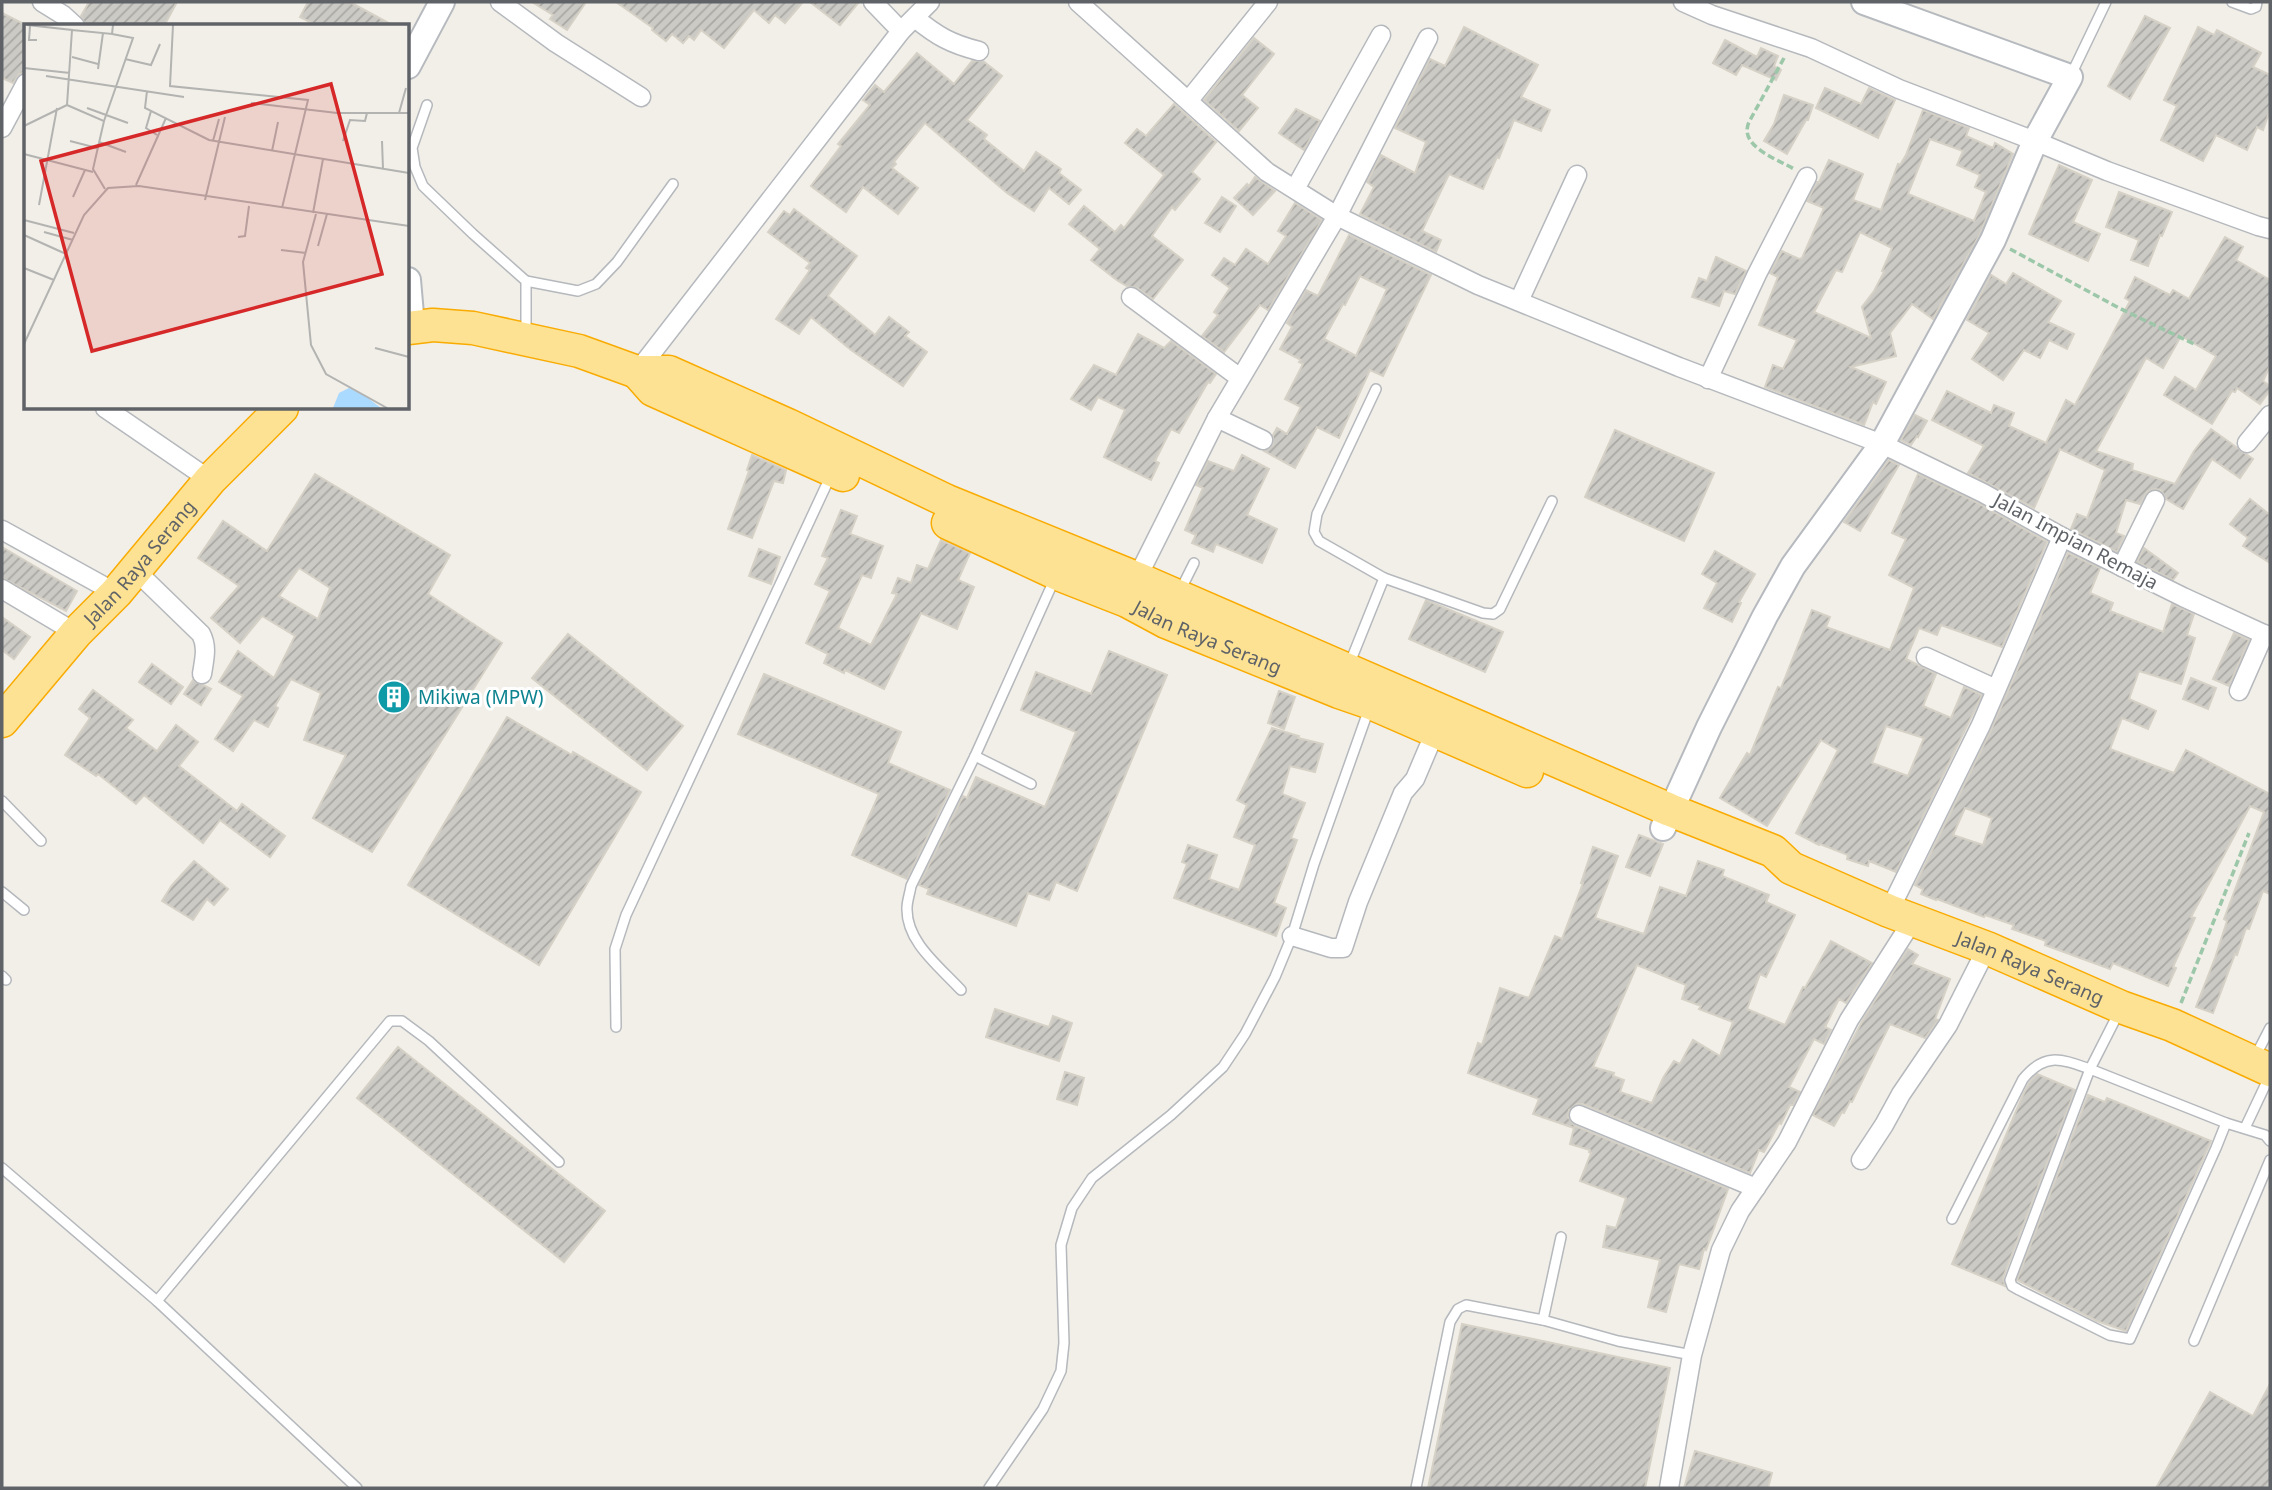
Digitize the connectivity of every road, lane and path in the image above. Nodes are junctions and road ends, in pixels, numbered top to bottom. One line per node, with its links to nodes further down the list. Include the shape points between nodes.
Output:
1 (42, 2): 13 (street)
2 (500, 2): 23 (street)
3 (873, 2): 15 (street)
4 (930, 2): 14 (street)
5 (1078, 2): 24 (street, Jalan Impian Remaja)
6 (1268, 2): 24 (street)
7 (1683, 2): 18 (street)
8 (1864, 2): 21 (street)
9 (2106, 2): 21 (lane)
10 (2232, 2): 11 (lane, via 2251,9)
11 (2258, 2)
12 (435, 4): 20 (street)
13 (66, 17)
14 (915, 18): 15 (street); 19 (street, via 937,36)
15 (901, 31): 41 (street)
16 (1381, 35): 31 (street)
17 (1428, 38): 32 (street)
18 (1792, 41): 27 (street, via 1899,89); 29 (path, via 1746,133 1760,150)
19 (979, 51)
20 (410, 61)
21 (2070, 77): 27 (street)
22 (24, 87): 26 (street)
23 (641, 97)
24 (1189, 100): 31 (street, Jalan Impian Remaja, via 1257,163)
25 (427, 106): 35 (lane, via 412,148 423,186)
26 (2, 128)
27 (2035, 141): 33 (street); 34 (street)
28 (1577, 175): 37 (street)
29 (1807, 177): 43 (street)
30 (673, 184): 35 (lane, via 596,284 578,291)
31 (1295, 189): 32 (street, Jalan Impian Remaja)
32 (1337, 216): 37 (street, Jalan Impian Remaja); 42 (street)
33 (2270, 229)
34 (1993, 240): 40 (path); 50 (street)
35 (526, 281): 39 (lane)
36 (1131, 297): 42 (street)
37 (1519, 301): 43 (street, Jalan Impian Remaja)
38 (410, 327): 39 (highway, Jalan Raya Serang, via 448,325)
39 (526, 339): 41 (highway, Jalan Raya Serang, via 579,351)
40 (2194, 344)
41 (637, 372): 52 (highway, Jalan Raya Serang, via 653,390)
42 (1240, 378): 48 (street)
43 (1709, 379): 50 (street, Jalan Impian Remaja)
44 (1376, 389): 61 (lane, via 1317,514 1314,532 1319,541)
45 (108, 410): 53 (street)
46 (280, 410): 53 (highway, Jalan Raya Serang)
47 (2270, 415): 51 (street)
48 (1217, 418): 49 (street); 64 (street)
49 (1263, 440)
50 (1882, 443): 57 (street, Jalan Impian Remaja); 79 (street, via 1793,566)
51 (2247, 443)
52 (837, 461): 60 (highway, Jalan Raya Serang); 64 (highway, Jalan Raya Serang, via 947,501); 90 (lane, via 626,915 615,949)
53 (209, 480): 62 (highway, Jalan Raya Serang)
54 (1552, 500): 61 (lane, via 1500,609 1493,614)
55 (2155, 500): 59 (street)
56 (2, 530): 62 (street)
57 (2062, 537): 59 (street, Jalan Impian Remaja); 71 (street)
58 (1194, 563): 65 (lane)
59 (2122, 567): 67 (street, Jalan Impian Remaja)
60 (1058, 574): 64 (highway, Jalan Raya Serang); 76 (lane)
61 (1384, 578): 70 (lane)
62 (125, 582): 66 (highway, Jalan Raya Serang); 69 (street, via 201,634 205,642)
63 (2, 589): 66 (street)
64 (1131, 590): 65 (highway, Jalan Raya Serang)
65 (1172, 610): 70 (highway, Jalan Raya Serang)
66 (76, 633): 74 (highway, Jalan Raya Serang)
67 (2267, 636): 72 (street)
68 (1926, 657): 71 (street)
69 (202, 674)
70 (1343, 680): 73 (highway, Jalan Raya Serang); 79 (highway, Jalan Raya Serang)
71 (1996, 689): 84 (street)
72 (2239, 691)
73 (1371, 703): 75 (highway, Jalan Raya Serang); 85 (lane)
74 (2, 721)
75 (1435, 732): 79 (highway, Jalan Raya Serang); 85 (street, via 1415,779 1403,793 1343,948)
76 (975, 756): 77 (lane); 87 (lane, via 911,886 907,909 910,931)
77 (1031, 783)
78 (2, 802): 81 (lane)
79 (1667, 819): 84 (highway, Jalan Raya Serang, via 1767,870 1791,868)
80 (2249, 833): 89 (path)
81 (41, 841)
82 (2, 892): 83 (lane)
83 (24, 910)
84 (1901, 915): 86 (highway, Jalan Raya Serang); 102 (street, via 1787,1142)
85 (1292, 936): 110 (lane, via 1245,1034 1223,1067 1092,1178 1072,1208 1061,1245 1061,1371 1028,1432)
86 (1987, 948): 88 (highway, Jalan Raya Serang); 98 (street, via 1948,1024)
87 (961, 990)
88 (2121, 1007): 89 (highway, Jalan Raya Serang); 93 (lane)
89 (2172, 1025): 92 (highway, Jalan Raya Serang)
90 (616, 1027)
91 (2270, 1028): 92 (lane)
92 (2264, 1068): 96 (lane)
93 (2090, 1069): 95 (lane); 95 (lane, via 2010,1280 2018,1290 2109,1335 2130,1339 2134,1332); 103 (lane, via 2062,1060 2043,1060 2031,1069)
94 (1579, 1115): 102 (street)
95 (2226, 1123): 96 (lane)
96 (2245, 1128): 97 (lane)
97 (2270, 1140)
98 (1861, 1160)
99 (2270, 1160): 107 (lane)
100 (559, 1162): 105 (lane, via 429,1041 402,1021 390,1021)
101 (2, 1168): 105 (lane)
102 (1756, 1188): 108 (street, via 1721,1250)
103 (1952, 1219)
104 (1561, 1237): 106 (lane)
105 (157, 1301): 109 (lane)
106 (1543, 1320): 108 (lane); 111 (lane, via 1466,1305 1458,1309 1450,1322)
107 (2193, 1341)
108 (1692, 1355): 112 (street)
109 (357, 1488)
110 (989, 1488)
111 (1416, 1488)
112 (1669, 1488)

